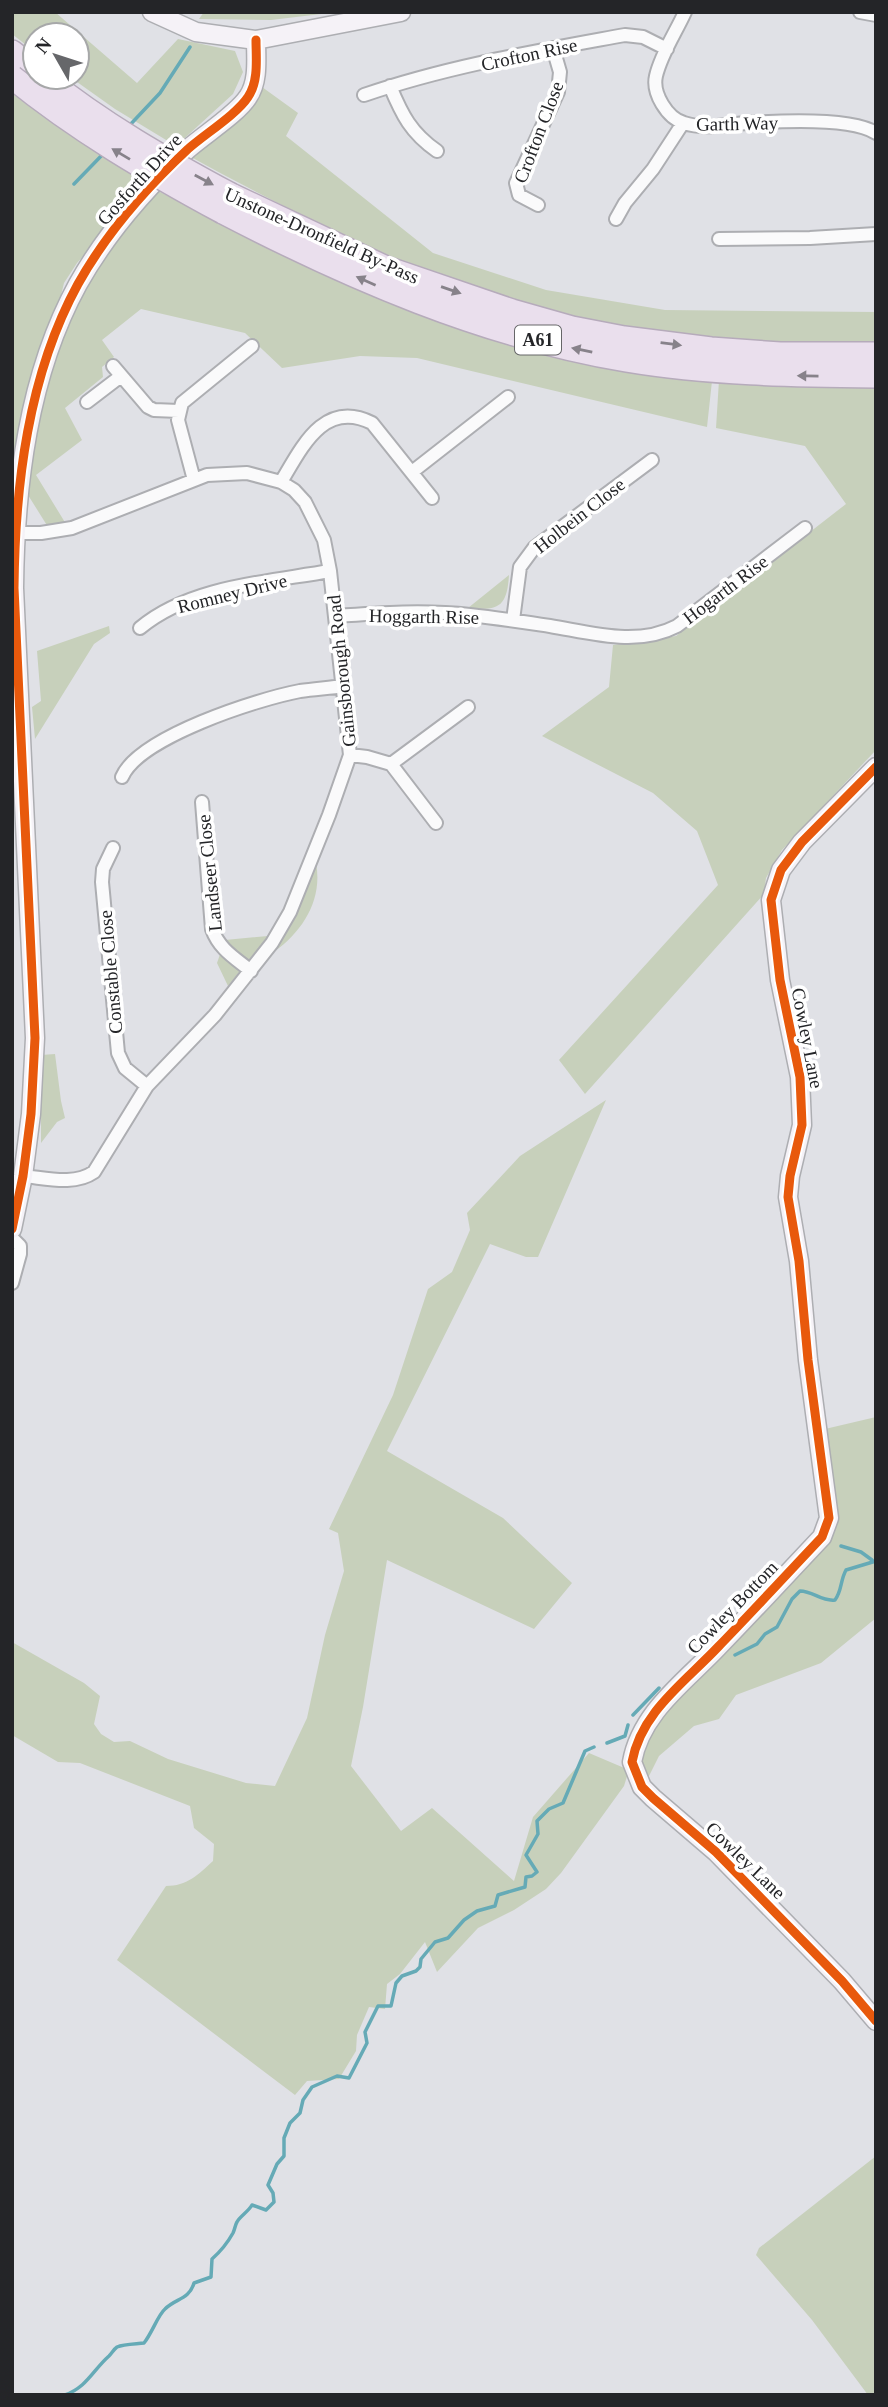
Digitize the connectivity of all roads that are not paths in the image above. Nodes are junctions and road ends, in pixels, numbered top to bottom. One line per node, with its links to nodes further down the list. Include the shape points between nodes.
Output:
1 (152, 12): 7 (street, via 196,32)
2 (401, 12): 6 (street)
3 (685, 12): 9 (street, Garth Way)
4 (860, 12): 5 (street)
5 (876, 15)
6 (352, 17): 7 (street)
7 (256, 40): 34 (street, Gosforth Drive, via 256,72 248,96 139,200 78,285 52,340 37,392)
8 (553, 48): 9 (street, Crofton Rise, via 625,35 643,37); 11 (street, Crofton Rise); 18 (street, Crofton Close, via 560,72 558,92 516,183 519,195)
9 (667, 49): 14 (street, Garth Way, via 655,87 666,108)
10 (12, 77): 17 (highway, Unstone-Dronfield By-Pass / A61, one-way to 10, bridge, via 167,182 96,139)
11 (390, 86): 13 (street, Crofton Rise); 16 (street, via 403,118)
12 (63, 91): 17 (highway, Unstone-Dronfield By-Pass / A61, one-way to 17, bridge)
13 (364, 95)
14 (683, 123): 15 (street, Garth Way, via 711,127 847,124); 19 (street)
15 (876, 133)
16 (437, 151)
17 (227, 203): 23 (highway, Unstone-Dronfield By-Pass / A61, one-way to 23, via 386,268 572,328 711,349); 24 (highway, Unstone-Dronfield By-Pass / A61, one-way to 17, via 708,370 626,360 549,343 478,324 380,287 300,252)
18 (538, 205)
19 (616, 219)
20 (876, 234): 21 (street)
21 (719, 239)
22 (251, 346): 27 (street, via 182,402)
23 (876, 354)
24 (876, 376)
25 (508, 397): 29 (street)
26 (87, 402): 27 (street, via 117,371 148,407)
27 (179, 411): 30 (street)
28 (652, 460): 37 (street, Holbein Close, via 534,548 520,567)
29 (412, 472): 31 (street, via 372,423 348,415 317,430); 32 (street)
30 (194, 480): 31 (street, Gainsborough Road, via 233,472); 34 (street, Gainsborough Road, via 72,528)
31 (281, 482): 35 (street, Gainsborough Road, via 305,502 316,521)
32 (432, 498)
33 (805, 528): 37 (street, Hogarth Rise, via 668,631 606,637)
34 (15, 533): 39 (street, Gosforth Drive)
35 (330, 570): 36 (street, Gainsborough Road); 38 (street, Romney Drive, via 177,604)
36 (335, 615): 37 (street, Hoggarth Rise, via 467,614); 40 (street, Gainsborough Road)
37 (513, 620)
38 (140, 628)
39 (15, 649): 51 (street, Gosforth Drive, via 35,1038)
40 (344, 686): 42 (street, Gainsborough Road); 45 (street, via 264,700 183,730 130,764)
41 (468, 706): 43 (street)
42 (350, 755): 43 (street); 49 (street, Gainsborough Road, via 290,912)
43 (391, 764): 47 (street)
44 (876, 767): 55 (street, Cowley Lane, via 795,851 781,870 771,900 780,980 800,1077 803,1125 788,1197)
45 (122, 777)
46 (202, 802): 49 (street, Landseer Close, via 212,929 223,949)
47 (436, 823)
48 (113, 848): 50 (street, Constable Close, via 102,882 118,1053 125,1068)
49 (251, 971): 50 (street, Gainsborough Road)
50 (147, 1086): 51 (street, Gainsborough Road, via 94,1172 76,1180)
51 (23, 1176): 52 (street, Gosforth Drive)
52 (12, 1229)
53 (12, 1238): 54 (street, via 20,1246 20,1254)
54 (12, 1283)
55 (829, 1518): 56 (street, Cowley Bottom, via 822,1537)
56 (653, 1715): 57 (street, Cowley Lane, via 642,1730 632,1762 642,1787 716,1852)
57 (876, 2021)

